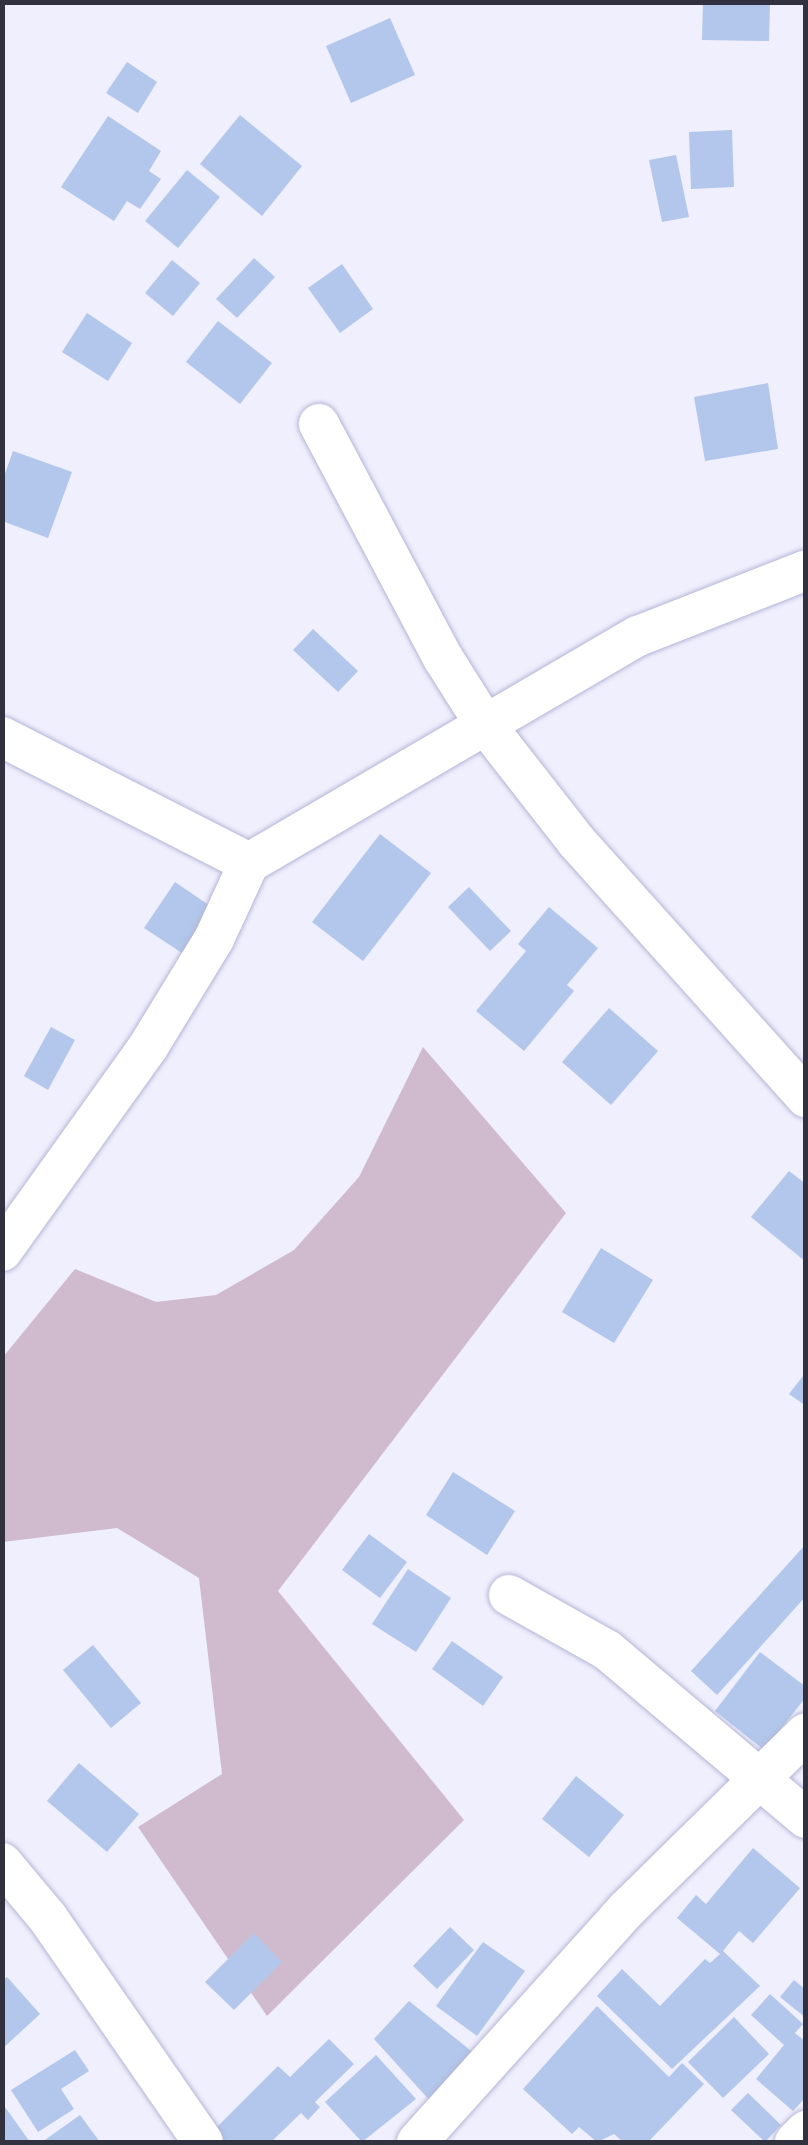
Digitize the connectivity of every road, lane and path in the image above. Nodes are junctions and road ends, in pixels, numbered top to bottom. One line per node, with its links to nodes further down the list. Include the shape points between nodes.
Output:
1 (318, 424): 3 (street, via 442,658)
2 (806, 570): 3 (street, via 638,636)
3 (484, 723): 5 (street); 6 (street, via 577,842)
4 (2, 737): 5 (street)
5 (249, 863): 7 (street, via 214,939 148,1047)
6 (806, 1097)
7 (2, 1251)
8 (509, 1595): 10 (street, via 607,1650)
9 (806, 1733): 10 (street)
10 (760, 1782): 11 (street); 15 (street, via 626,1910)
11 (806, 1818)
12 (2, 1863): 14 (street, via 48,1918)
13 (806, 2131): 16 (street)
14 (203, 2142)
15 (416, 2142)
16 (794, 2142)

